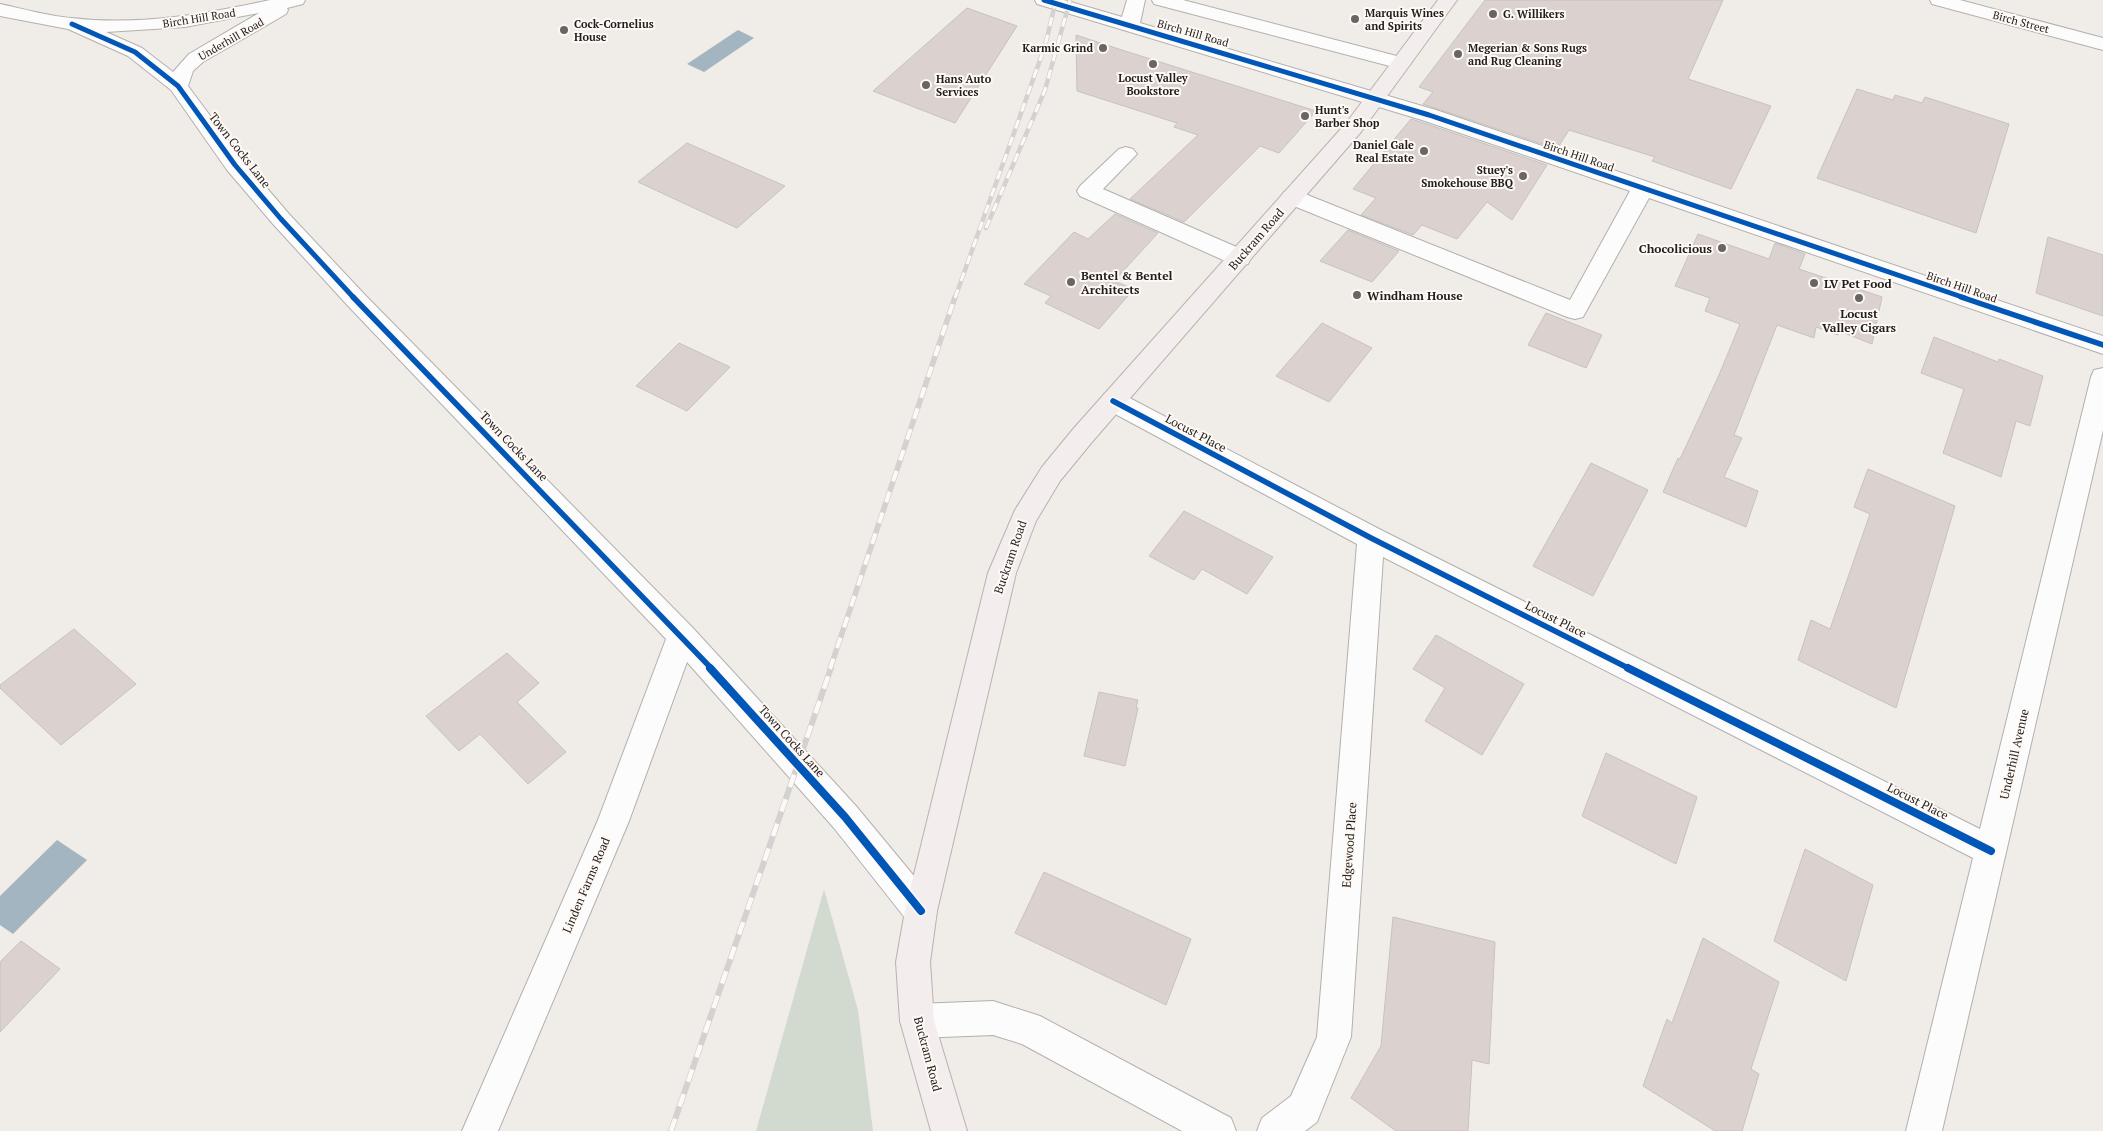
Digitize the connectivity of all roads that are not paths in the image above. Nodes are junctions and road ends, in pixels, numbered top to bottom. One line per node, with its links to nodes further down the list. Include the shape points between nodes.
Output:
1 (295, 0): 8 (street, Birch Hill Road, via 180,23); 12 (street, Underhill Road, via 196,58 180,75)
2 (1044, 0): 9 (street, Birch Hill Road)
3 (1136, 0): 9 (street)
4 (1161, 0): 11 (street, Birch Hill Road)
5 (1448, 0): 11 (main road, Buckram Road)
6 (1939, 0): 10 (street, Birch Street)
7 (0, 10): 8 (street)
8 (72, 24): 12 (street, Town Cocks Lane, via 134,52)
9 (1130, 26): 13 (street, Birch Hill Road)
10 (2103, 44)
11 (1401, 63): 13 (main road, Buckram Road)
12 (178, 86): 22 (street, Town Cocks Lane, via 235,165 281,219)
13 (1376, 98): 15 (street, Birch Hill Road); 16 (main road, Buckram Road)
14 (1126, 154): 17 (street, via 1088,191)
15 (1643, 188): 16 (street, via 1575,311); 18 (street, Birch Hill Road)
16 (1292, 198): 17 (main road, Buckram Road)
17 (1240, 258): 20 (main road, Buckram Road)
18 (2103, 345)
19 (2103, 377): 23 (street, Underhill Avenue)
20 (1113, 401): 21 (street, Locust Place); 24 (main road, Buckram Road, via 1050,474 1024,518 1002,572)
21 (1371, 538): 23 (street, Locust Place); 29 (street, Edgewood Place, via 1334,1037 1304,1109)
22 (682, 636): 24 (street, Town Cocks Lane, via 846,817); 26 (street, Linden Farms Road, via 613,821)
23 (1991, 851): 30 (street, Underhill Avenue)
24 (921, 911): 25 (main road, Buckram Road, via 913,962)
25 (917, 1021): 27 (main road, Buckram Road); 28 (street, via 993,1018 1028,1028)
26 (480, 1131)
27 (949, 1131)
28 (1218, 1131)
29 (1274, 1131)
30 (1924, 1131)

